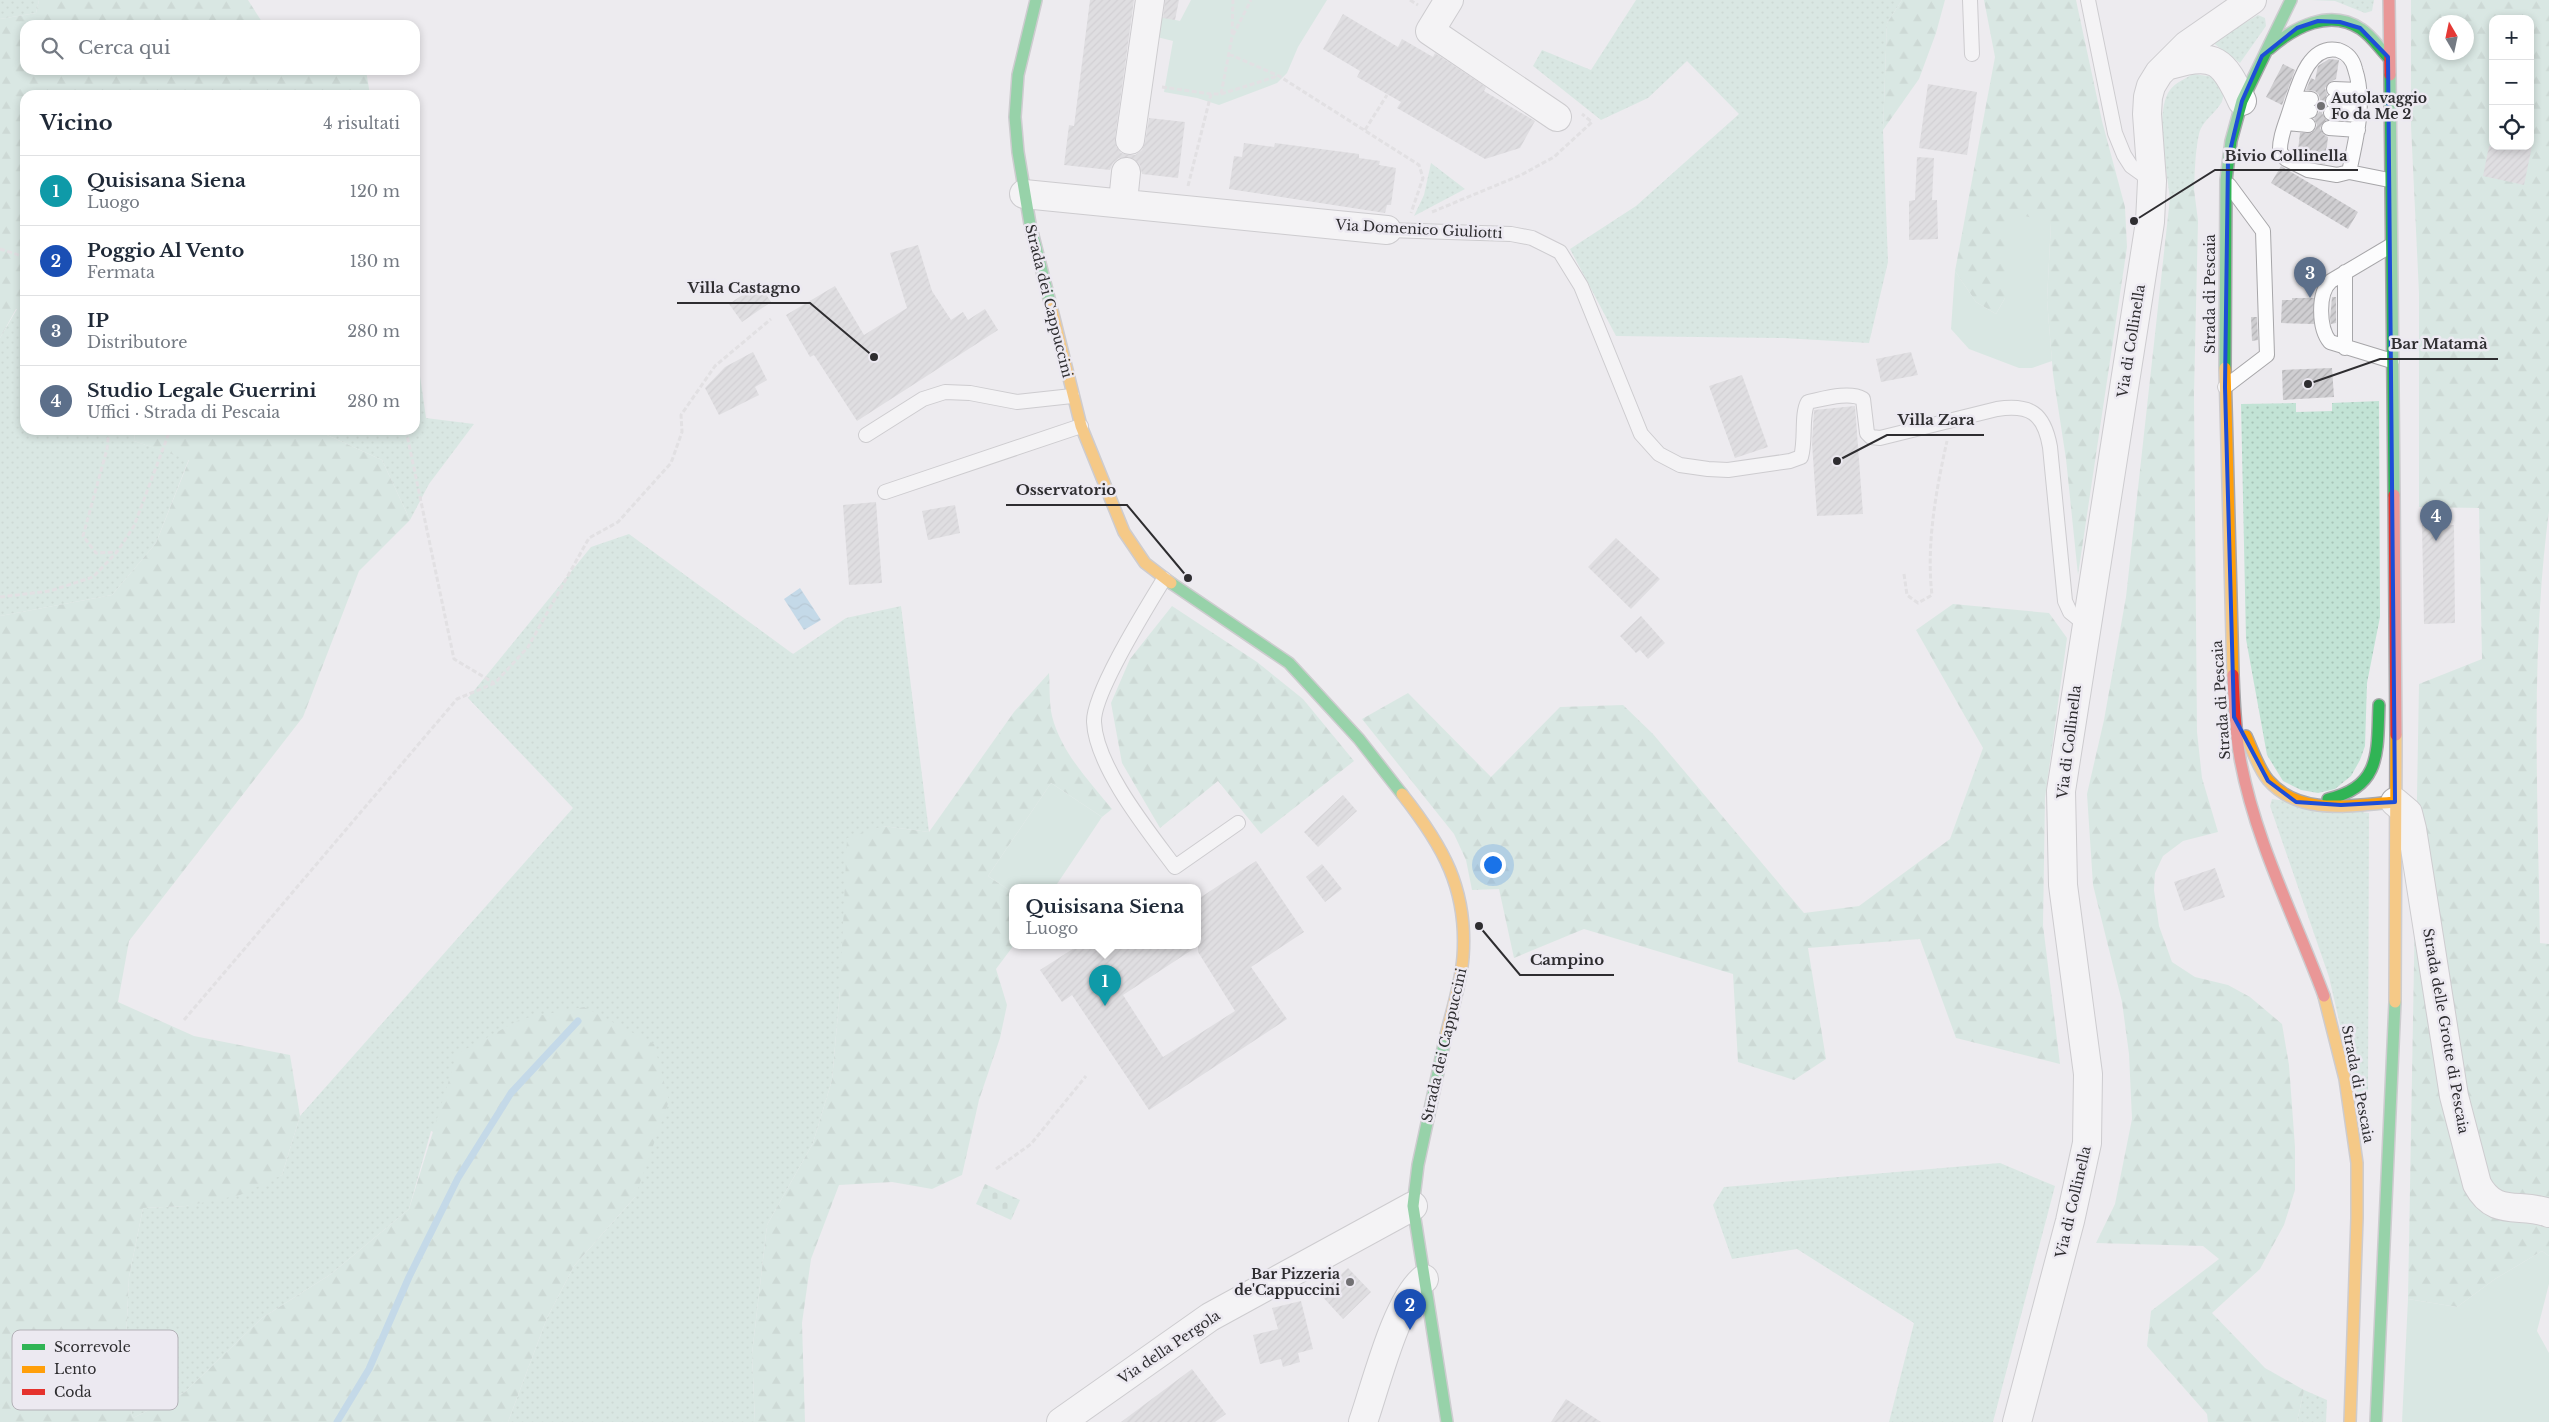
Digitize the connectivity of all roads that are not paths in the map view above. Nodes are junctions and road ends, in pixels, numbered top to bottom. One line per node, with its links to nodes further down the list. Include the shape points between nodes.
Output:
1 (1036, 0): 27 (main road, Strada dei Cappuccini, via 1024,46 1016,98 1016,134)
2 (1150, 0): 21 (street)
3 (1449, 0): 19 (street, via 1430,31)
4 (1970, 0): 11 (lane)
5 (2088, 0): 26 (lane, via 2115,133 2131,166)
6 (2389, 0): 13 (main road, Strada di Pescaia)
7 (2293, 4): 8 (street, Via di Collinella); 12 (main road, Strada di Pescaia)
8 (2243, 6): 14 (street, Via di Collinella, via 2187,45)
9 (2320, 8): 10 (main road, via 2343,14)
10 (2360, 28): 12 (main road, via 2328,21 2306,24 2283,36); 13 (main road)
11 (1972, 54)
12 (2262, 56): 15 (main road, Strada di Pescaia)
13 (2388, 57): 25 (main road, Strada di Pescaia)
14 (2170, 65): 15 (street, via 2194,59 2217,63 2227,71); 26 (street, Via di Collinella, via 2154,80 2148,97)
15 (2242, 101): 24 (main road, Strada di Pescaia)
16 (2359, 103): 17 (lane, via 2355,67 2349,56 2333,50 2317,54); 18 (lane); 18 (lane); 20 (lane)
17 (2292, 104): 17 (lane, via 2310,106); 23 (lane, via 2280,152 2286,159 2308,170 2337,175)
18 (2332, 108): 20 (lane)
19 (1566, 114)
20 (2358, 130): 23 (lane)
21 (1130, 140)
22 (1126, 172): 28 (street)
23 (2349, 172): 25 (lane)
24 (2226, 180): 34 (main road, Strada di Pescaia); 34 (lane, via 2264,230 2266,355)
25 (2389, 180): 30 (main road, Strada di Pescaia)
26 (2152, 181): 40 (street, Via di Collinella, via 2150,222)
27 (1024, 194): 28 (street, Via Domenico Giuliotti); 35 (main road, Strada dei Cappuccini)
28 (1123, 202): 29 (street, Via Domenico Giuliotti)
29 (1387, 230): 40 (lane, Via Domenico Giuliotti, via 1511,234 1532,238 1560,252 1582,286 1641,434 1659,454 1680,465 1728,470 1801,457 1805,443 1804,408 1814,400 1852,395 1863,399 1867,433 1880,438 2015,407 2029,410 2039,418 2050,446 2065,601 2070,612)
30 (2390, 246): 31 (lane); 33 (main road, Strada di Pescaia)
31 (2345, 272): 32 (lane); 32 (lane, via 2326,285 2322,296 2324,334 2330,342)
32 (2345, 348): 33 (lane)
33 (2392, 361): 41 (main road, Strada di Pescaia)
34 (2225, 387): 44 (main road, Strada di Pescaia)
35 (1072, 396): 36 (main road, Strada dei Cappuccini); 37 (lane, via 1017,402 945,392 922,399)
36 (1081, 426): 38 (lane); 39 (main road, Strada dei Cappuccini, via 1124,532 1145,563)
37 (866, 435)
38 (885, 492)
39 (1164, 579): 47 (lane, via 1113,668 1097,703 1094,723 1099,742 1120,790 1175,867); 48 (main road, Strada dei Cappuccini, via 1289,663 1308,681 1423,820 1450,866 1462,916 1463,958)
40 (2086, 625): 54 (street, Via di Collinella, via 2065,761 2061,820 2063,885 2088,1074 2087,1143)
41 (2396, 655): 42 (main road); 46 (main road, Strada di Pescaia)
42 (2384, 679)
43 (2380, 696): 45 (main road, via 2374,762 2364,783 2345,796)
44 (2234, 718): 45 (main road, via 2268,780 2284,796); 55 (main road, Strada di Pescaia, via 2239,761 2253,809 2327,1006 2349,1101 2358,1172)
45 (2296, 802): 46 (main road, via 2341,805)
46 (2395, 802): 49 (street, Strada delle Grotte di Pescaia, via 2408,812 2412,829 2454,1096 2477,1184 2483,1195 2495,1205); 56 (main road, Strada di Pescaia, via 2395,1024)
47 (1238, 823)
48 (1412, 1206): 50 (main road, Strada dei Cappuccini); 51 (street, Via della Pergola, via 1210,1317)
49 (2549, 1213)
50 (1424, 1279): 52 (street, via 1414,1288 1401,1310); 53 (main road, Strada dei Cappuccini)
51 (1061, 1422)
52 (1364, 1422)
53 (1447, 1422)
54 (2017, 1422)
55 (2350, 1422)
56 (2376, 1422)

